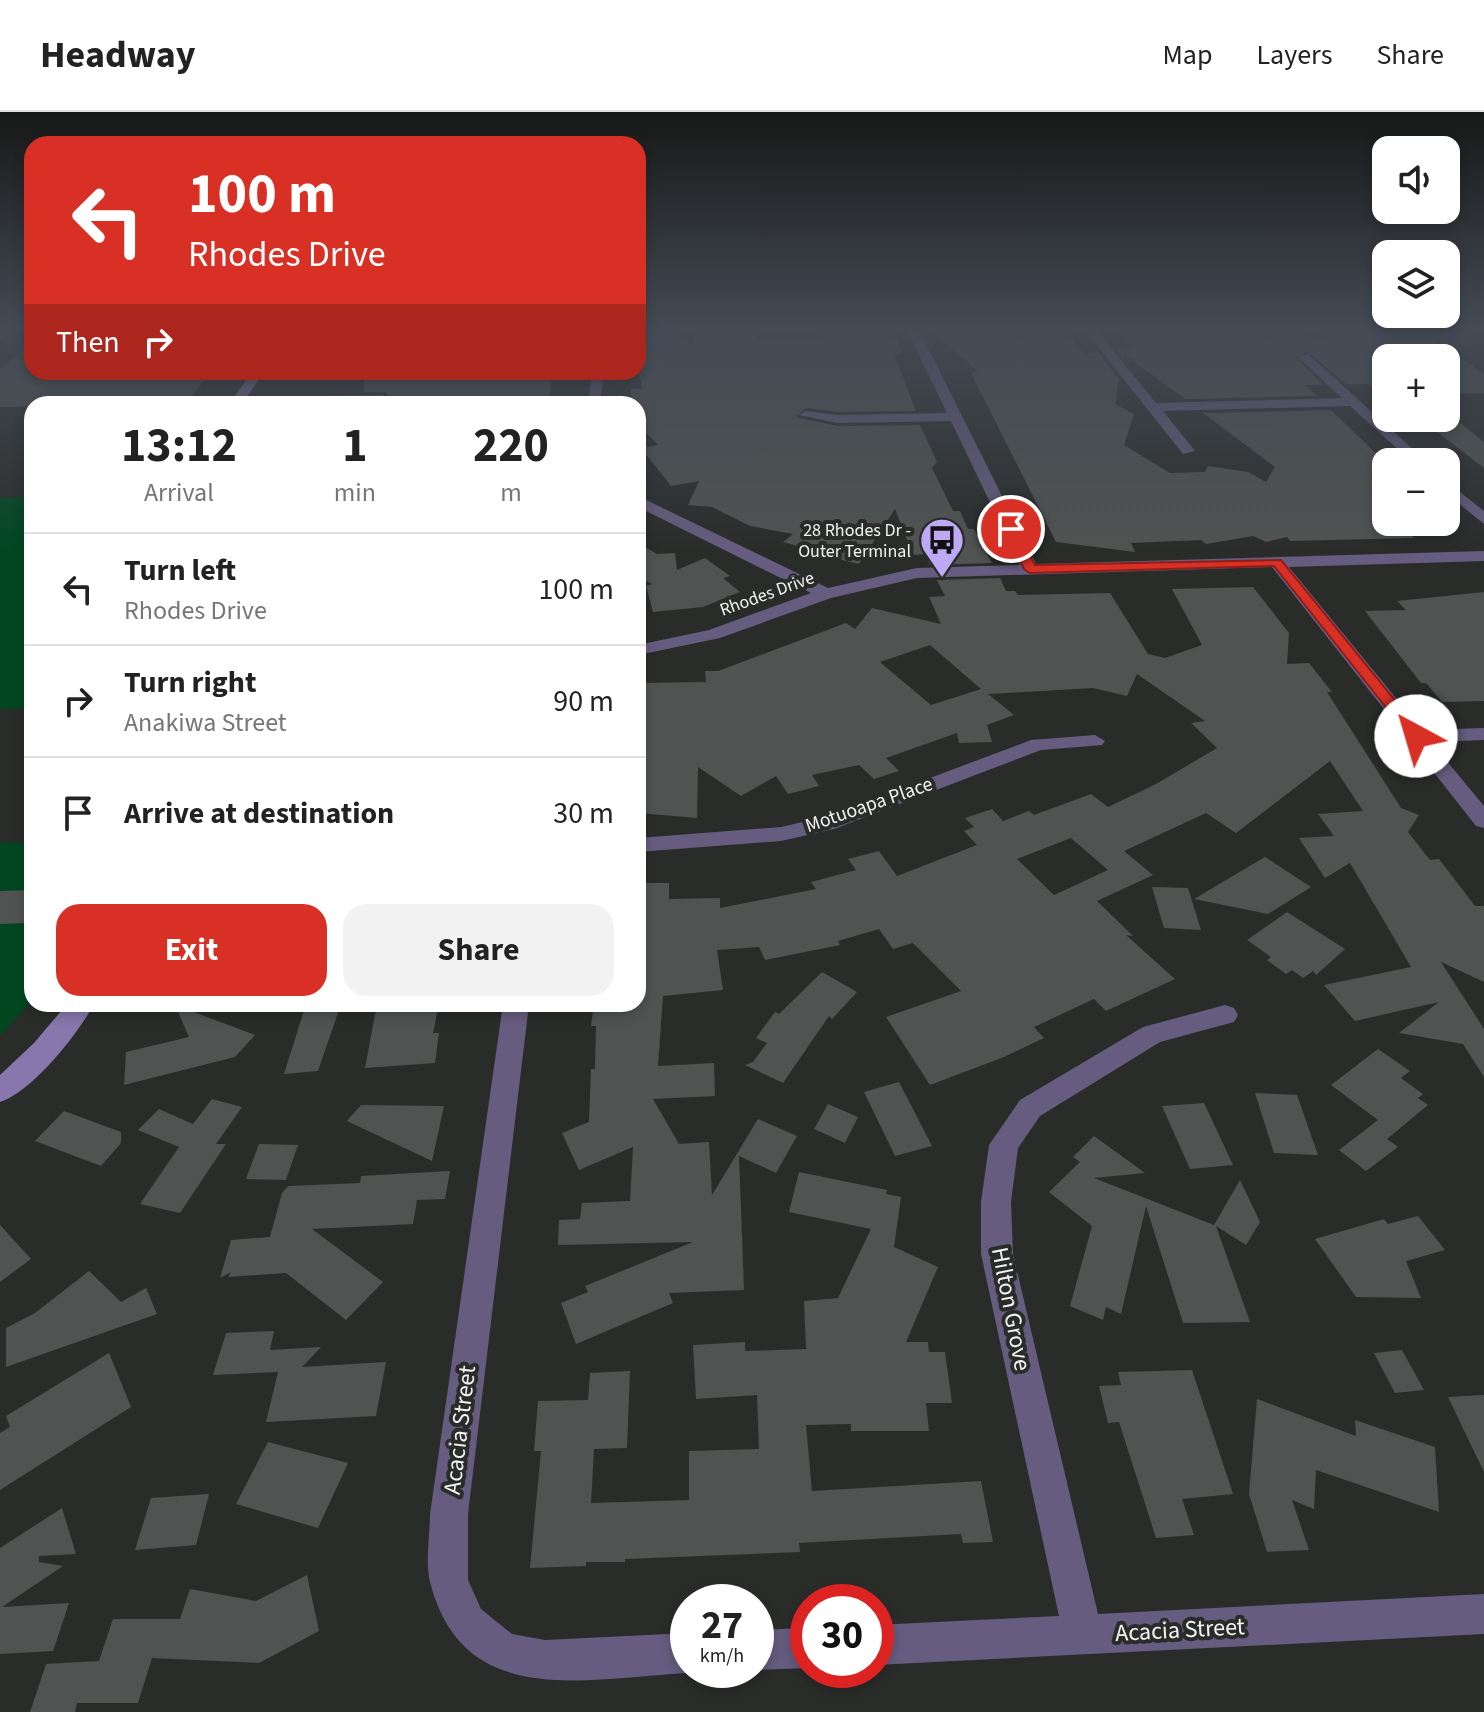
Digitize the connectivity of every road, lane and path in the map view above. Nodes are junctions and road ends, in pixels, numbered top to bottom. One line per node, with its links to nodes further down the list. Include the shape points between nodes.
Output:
1 (949, 403): 7 (street)
2 (1152, 403): 5 (street)
3 (1326, 403): 5 (street)
4 (1353, 403): 8 (street)
5 (1156, 407): 9 (street)
6 (806, 415): 7 (street)
7 (956, 417): 15 (street)
8 (1404, 448)
9 (1188, 451)
10 (1460, 498): 12 (street)
11 (646, 505): 16 (street)
12 (1484, 519)
13 (1484, 556): 14 (street, Rhodes Drive)
14 (1277, 563): 15 (street, Rhodes Drive); 19 (street)
15 (1030, 569): 16 (street, Rhodes Drive, via 917,573)
16 (826, 594): 17 (street, Rhodes Drive, via 749,624)
17 (646, 648)
18 (1484, 734): 19 (street)
19 (1416, 736): 21 (street)
20 (1095, 741): 22 (street, Motuoapa Place, via 1038,744 834,822 731,840)
21 (1484, 821)
22 (646, 845)
23 (75, 1012): 26 (street)
24 (515, 1012): 30 (street, Acacia Street, via 449,1514 449,1580 467,1623 503,1653 545,1660)
25 (1225, 1015): 28 (street, Hilton Grove, via 1152,1034 1030,1108 1004,1145 996,1202 997,1254)
26 (0, 1091)
27 (1484, 1614): 28 (street, Acacia Street)
28 (1083, 1636): 29 (street, Acacia Street)
29 (894, 1644)
30 (670, 1654)

